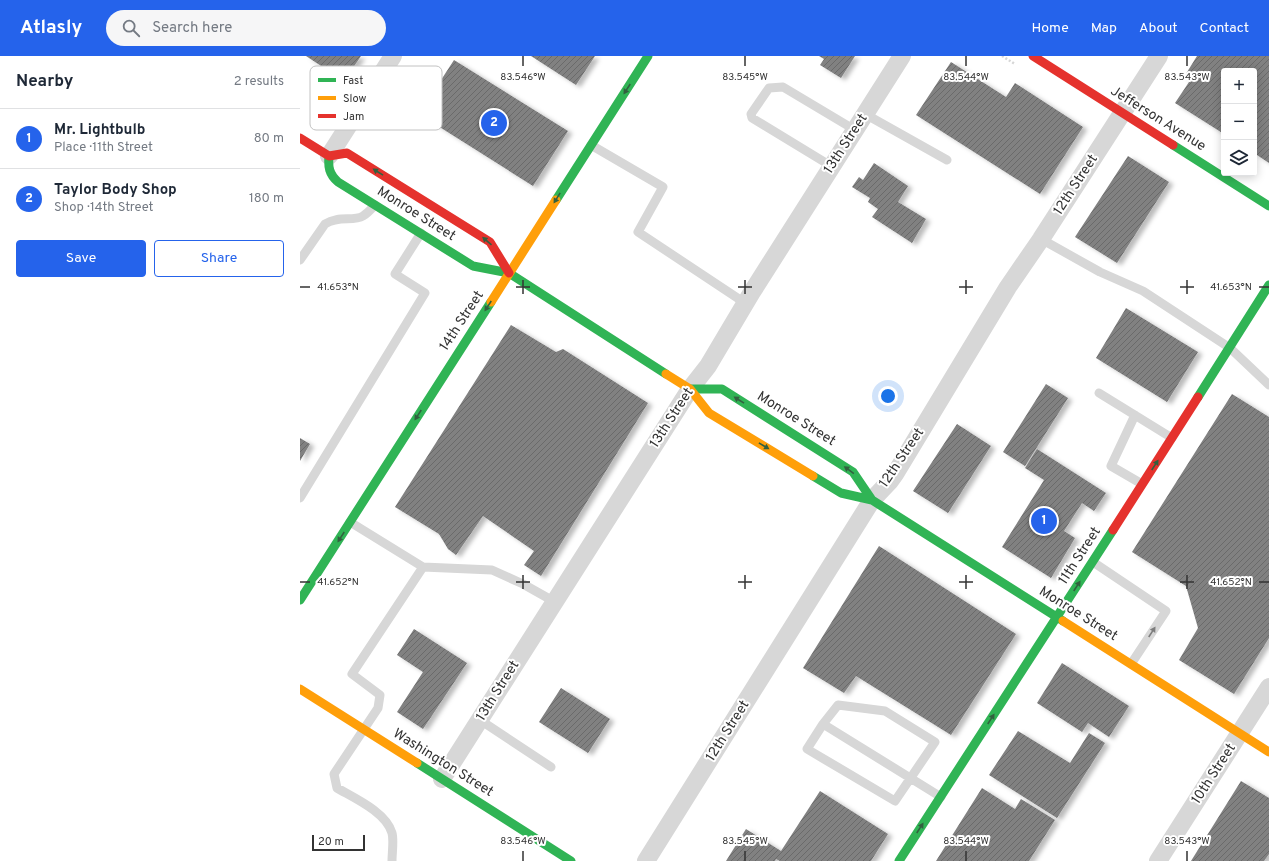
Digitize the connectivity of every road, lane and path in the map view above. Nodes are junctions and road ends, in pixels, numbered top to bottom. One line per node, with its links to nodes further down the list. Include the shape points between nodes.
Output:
1 (393, 56): 7 (street)
2 (634, 56): 8 (lane)
3 (648, 56): 8 (main road, 14th Street)
4 (902, 56): 10 (street, 13th Street)
5 (1032, 56): 9 (main road, Jefferson Avenue)
6 (1159, 56): 9 (street, 12th Street)
7 (387, 66)
8 (642, 66): 14 (main road, 14th Street, one-way to 14)
9 (1123, 113): 19 (main road, Jefferson Avenue); 21 (street, 12th Street)
10 (865, 114): 12 (street, 13th Street); 16 (lane)
11 (346, 130): 15 (street)
12 (855, 130): 17 (street, 13th Street); 17 (lane, via 783,87 769,88 751,114 752,118)
13 (300, 138): 15 (main road)
14 (591, 145): 23 (main road, 14th Street, one-way to 23); 25 (lane, via 663,187 638,232)
15 (329, 156): 18 (main road, Monroe Street, via 328,166 332,177); 23 (main road, Monroe Street, one-way to 15, via 490,242 347,152)
16 (947, 160)
17 (831, 166): 25 (street, 13th Street)
18 (376, 205): 20 (main road, Monroe Street); 22 (lane, via 363,216 331,220)
19 (1269, 206)
20 (421, 233): 23 (main road, Monroe Street, via 473,266); 33 (lane, via 395,274 425,293)
21 (1041, 239): 26 (lane, via 1100,272 1143,291); 34 (street, 12th Street, via 1008,287 893,478)
22 (300, 260)
23 (509, 273): 28 (main road, Monroe Street); 35 (main road, 14th Street, one-way to 35)
24 (1269, 285): 26 (main road, 11th Street)
25 (745, 303): 28 (street, 13th Street, via 708,366)
26 (1230, 348): 27 (lane); 31 (main road, 11th Street)
27 (1269, 385)
28 (690, 389): 34 (main road, Monroe Street, one-way to 34, via 709,413 841,492); 34 (main road, Monroe Street, one-way to 28, via 853,472 722,389); 39 (street, 13th Street)
29 (1099, 393): 30 (lane)
30 (1135, 415): 31 (lane); 32 (lane, via 1111,466)
31 (1172, 438): 32 (main road, 11th Street, one-way to 31)
32 (1142, 484): 36 (main road, 11th Street)
33 (300, 498)
34 (872, 500): 40 (main road, Monroe Street); 55 (street, 12th Street)
35 (350, 522): 37 (lane); 38 (main road, 14th Street, one-way to 38)
36 (1093, 562): 40 (main road, 11th Street, one-way to 36); 41 (lane, one-way to 36, via 1166,611)
37 (423, 567): 39 (lane, via 492,570); 46 (lane, via 352,674 380,695 378,708)
38 (300, 600)
39 (555, 602): 44 (street, 13th Street)
40 (1057, 617): 41 (main road, Monroe Street); 52 (main road, 11th Street, one-way to 40)
41 (1131, 664): 47 (main road, Monroe Street)
42 (1269, 687): 47 (street, 10th Street)
43 (300, 689): 46 (main road, Washington Street)
44 (480, 720): 49 (lane); 51 (street, 13th Street)
45 (824, 724): 50 (lane); 50 (lane, via 807,749 895,801); 50 (lane, via 838,705 886,711 935,742)
46 (364, 730): 51 (main road, Washington Street); 53 (lane, via 334,774 337,788 375,810 385,821 392,833)
47 (1240, 733): 48 (main road, Monroe Street); 57 (street, 10th Street)
48 (1269, 752)
49 (551, 767)
50 (911, 778): 52 (lane)
51 (442, 779): 54 (main road, Washington Street)
52 (941, 797): 56 (main road, 11th Street, one-way to 52)
53 (392, 861)
54 (571, 861)
55 (646, 861)
56 (899, 861)
57 (1158, 861)

